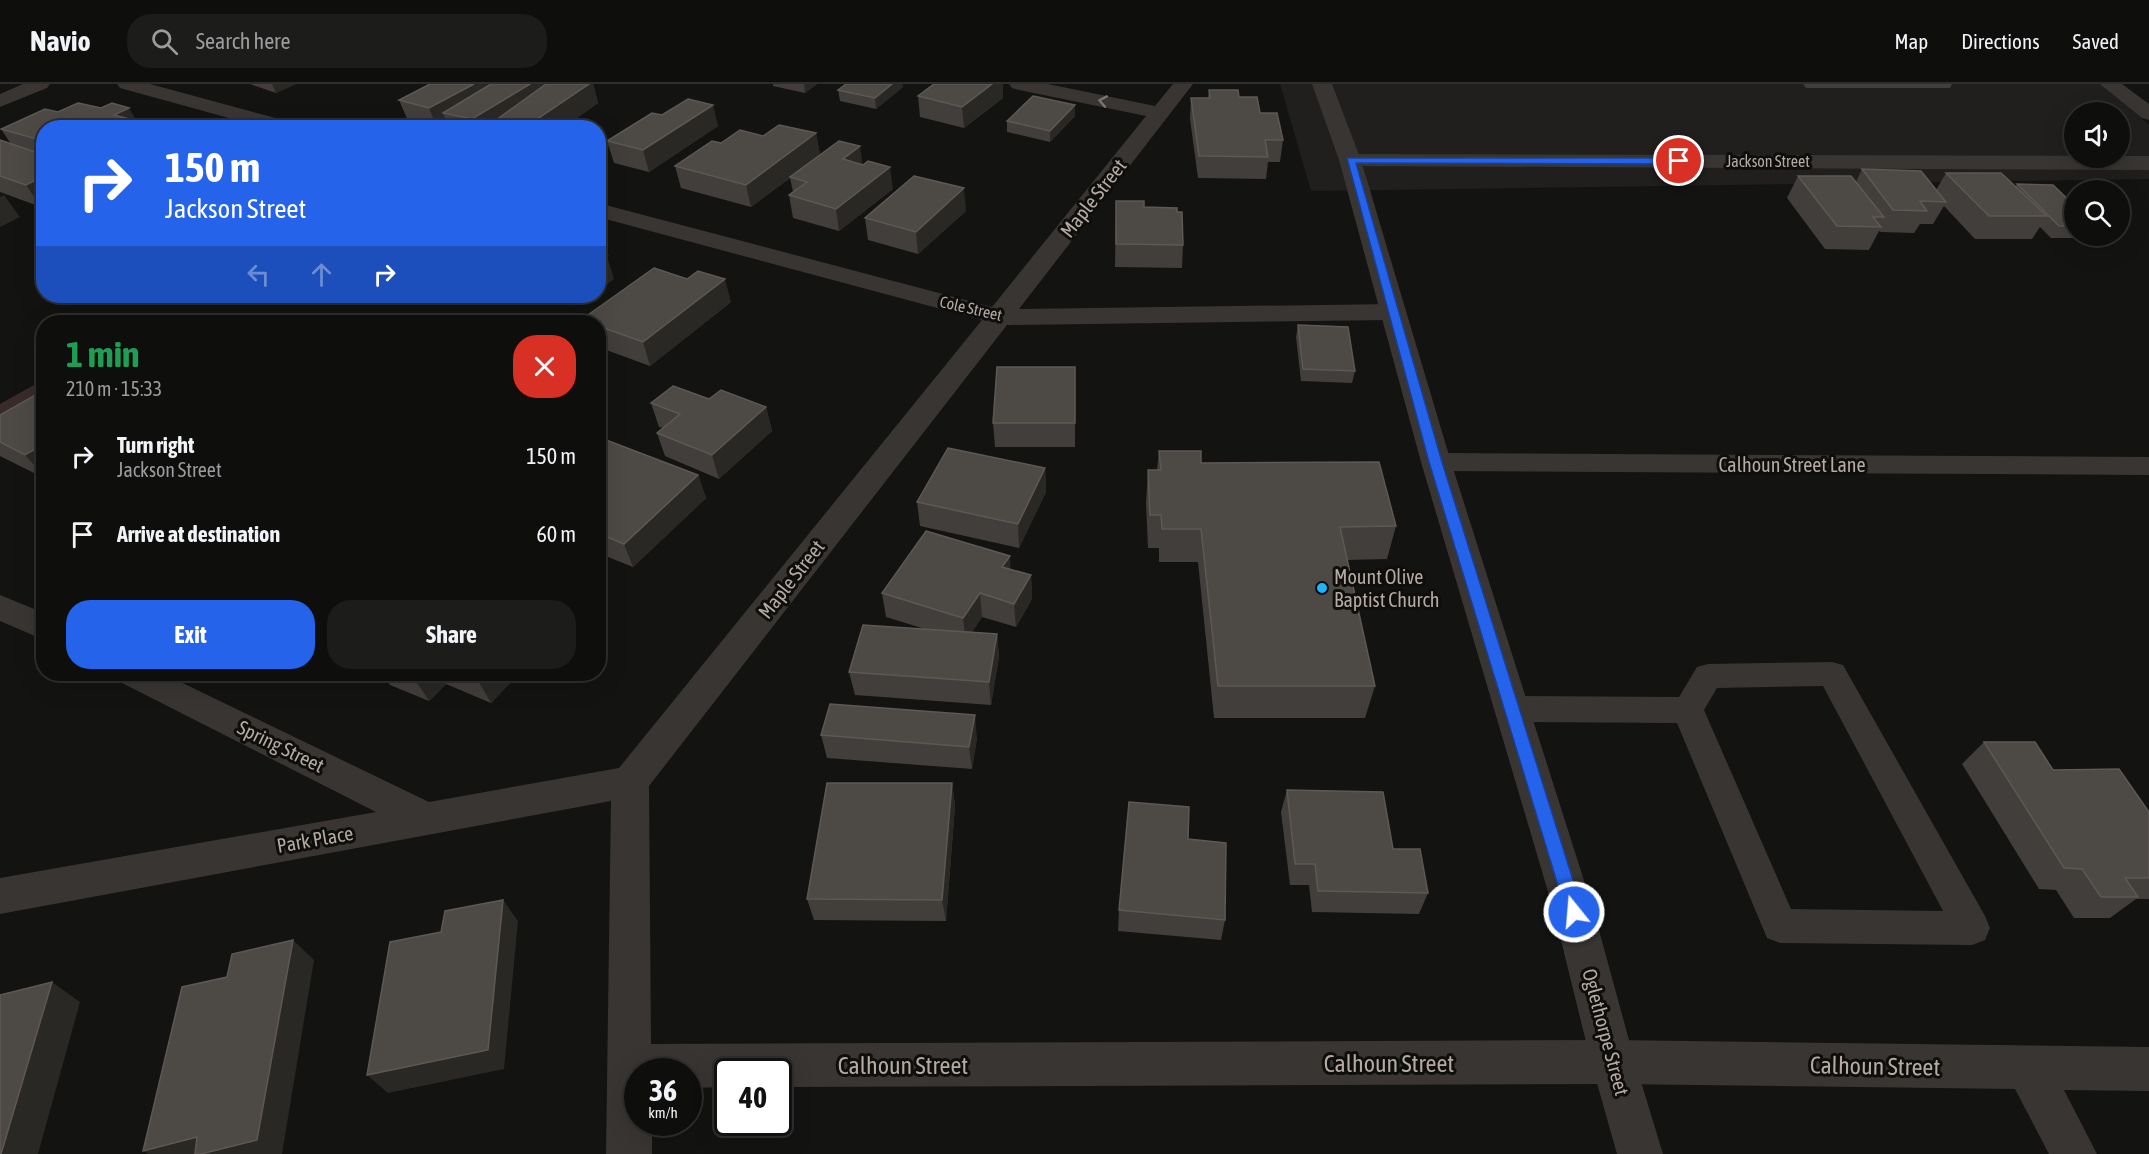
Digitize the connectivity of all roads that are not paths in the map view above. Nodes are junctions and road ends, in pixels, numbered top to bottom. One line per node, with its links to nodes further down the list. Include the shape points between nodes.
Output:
1 (40, 84): 7 (street)
2 (128, 84): 10 (street)
3 (1019, 84): 8 (street, one-way to 3)
4 (1183, 84): 8 (street, Maple Street)
5 (1322, 84): 11 (street, Oglethorpe Street)
6 (2110, 84): 9 (street)
7 (0, 101)
8 (1160, 113): 15 (street, Maple Street)
9 (2149, 114)
10 (261, 120)
11 (1350, 160): 12 (street, Jackson Street); 14 (street, Oglethorpe Street)
12 (2149, 163)
13 (606, 212): 15 (street, Cole Street)
14 (1392, 312): 15 (street, Cole Street); 16 (street, Oglethorpe Street)
15 (999, 317): 23 (street, Maple Street)
16 (1436, 462): 17 (lane, Calhoun Street Lane); 21 (street, Oglethorpe Street)
17 (2149, 466)
18 (0, 607): 19 (street)
19 (36, 624)
20 (148, 681): 24 (street, Spring Street)
21 (1512, 709): 22 (lane); 27 (street, Oglethorpe Street, via 1574,912)
22 (1688, 710): 22 (lane, via 1780,926 1972,928 1832,674 1708,676)
23 (630, 782): 24 (street, Park Place); 26 (street)
24 (427, 819): 25 (street, Park Place)
25 (0, 896)
26 (629, 1058)
27 (1613, 1062): 28 (street, Calhoun Street); 29 (street, Calhoun Street); 33 (street, Oglethorpe Street)
28 (702, 1066)
29 (2028, 1069): 30 (street, Calhoun Street); 34 (street)
30 (2149, 1069)
31 (629, 1136): 32 (street)
32 (629, 1154)
33 (1640, 1154)
34 (2074, 1154)

